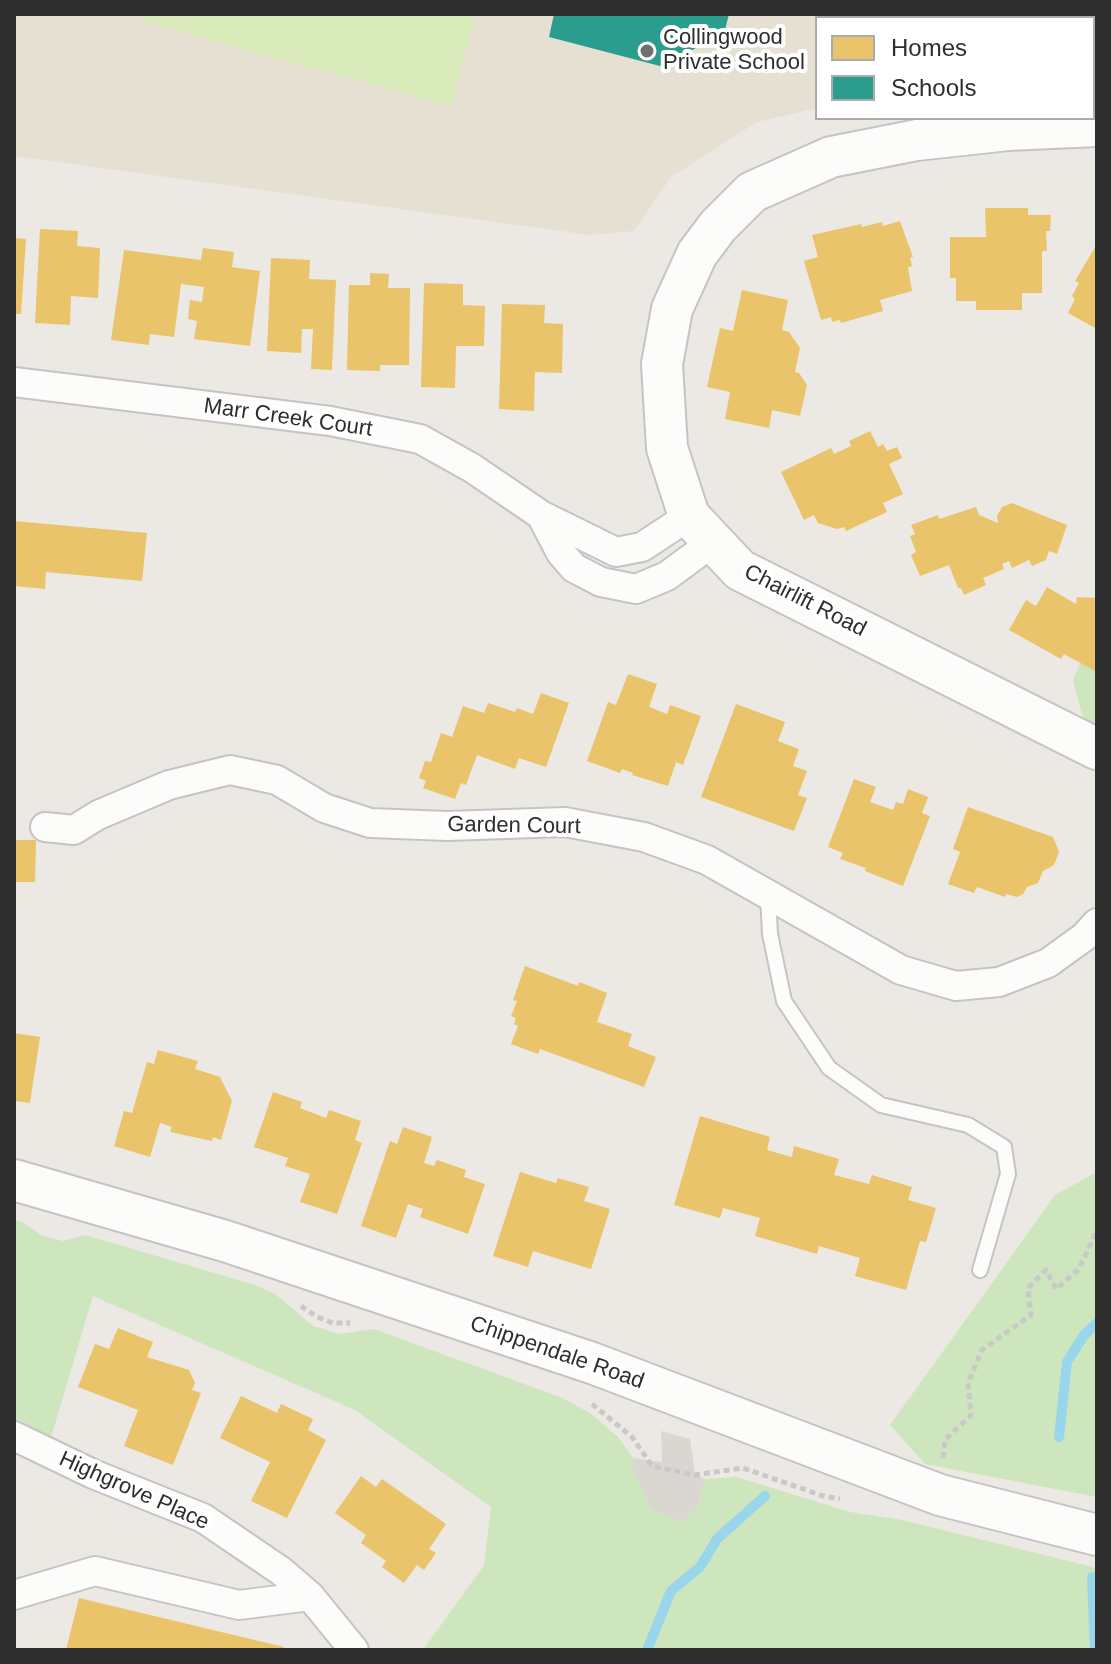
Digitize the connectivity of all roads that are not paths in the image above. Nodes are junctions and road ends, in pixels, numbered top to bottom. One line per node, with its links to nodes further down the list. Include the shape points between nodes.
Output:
1 (1097, 126): 4 (street, Chairlift Road, via 917,140 831,157 752,192 718,226 697,254 672,309 662,364 667,448)
2 (14, 382): 3 (street, Marr Creek Court, via 330,421 420,439)
3 (541, 515): 4 (street, Marr Creek Court, via 616,552); 4 (street, Marr Creek Court, via 574,568 601,582 636,589 667,576)
4 (701, 529): 5 (street, Chairlift Road, via 740,570)
5 (1097, 749)
6 (45, 827): 7 (street, Garden Court, via 74,830 169,785 230,770 277,780 324,808 370,823 565,822 644,837 707,860)
7 (768, 895): 8 (street, Garden Court, via 901,970 956,986 999,982 1048,963); 10 (lane, via 784,1001 829,1068 881,1105 968,1125 1004,1147 1008,1174)
8 (1097, 923)
9 (14, 1180): 12 (street, Chippendale Road, via 225,1241 592,1363 940,1495)
10 (980, 1270)
11 (14, 1436): 14 (street, Highgrove Place, via 203,1518)
12 (1097, 1535)
13 (14, 1595): 14 (street, via 95,1571 239,1605)
14 (310, 1596): 15 (street, Highgrove Place)
15 (354, 1650)

